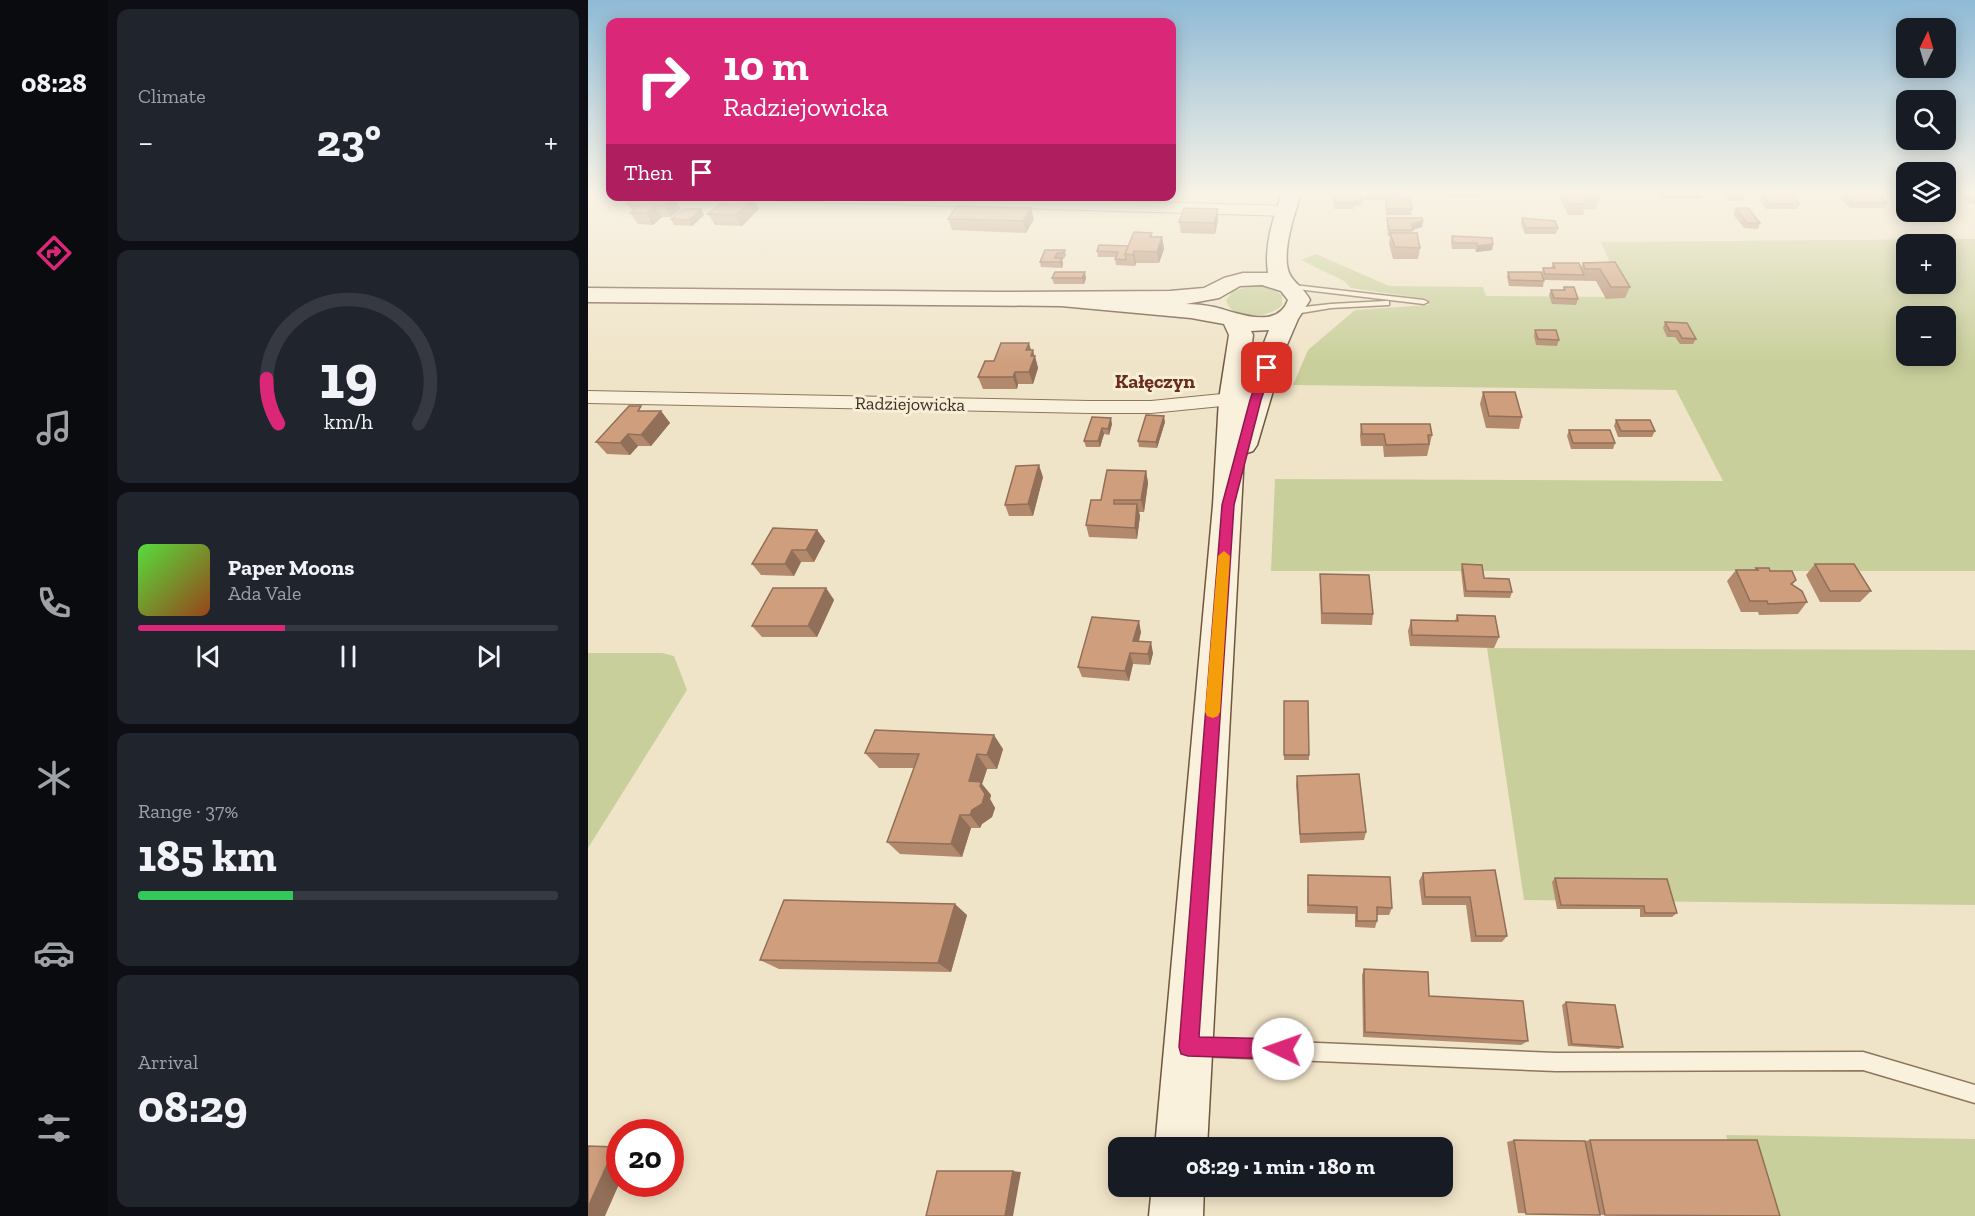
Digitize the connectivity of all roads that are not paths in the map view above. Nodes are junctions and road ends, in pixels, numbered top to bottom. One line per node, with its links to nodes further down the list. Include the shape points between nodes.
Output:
1 (1258, 250): 4 (main road)
2 (1280, 250): 3 (main road, via 1277,270)
3 (1286, 285): 4 (main road, via 1260,278); 8 (main road, via 1298,295 1298,306); 8 (lane, via 1424,302 1331,306)
4 (1226, 286): 6 (main road, via 1192,297); 9 (main road, via 1213,299 1214,308)
5 (588, 296): 6 (main road)
6 (1062, 299): 7 (main road)
7 (1121, 306): 9 (main road); 11 (main road, via 1182,318 1216,332 1226,348)
8 (1292, 313): 9 (main road, via 1264,324); 12 (main road, via 1276,342 1256,400)
9 (1228, 318): 11 (main road, via 1241,335)
10 (588, 398): 11 (street, Radziejowicka, via 1089,407 1151,407)
11 (1232, 399): 12 (main road)
12 (1228, 505): 13 (main road)
13 (1188, 1047): 14 (lane, via 1556,1062 1863,1061); 15 (main road)
14 (1975, 1094)
15 (1182, 1137)
16 (1177, 1197): 17 (main road)
17 (1176, 1216)

